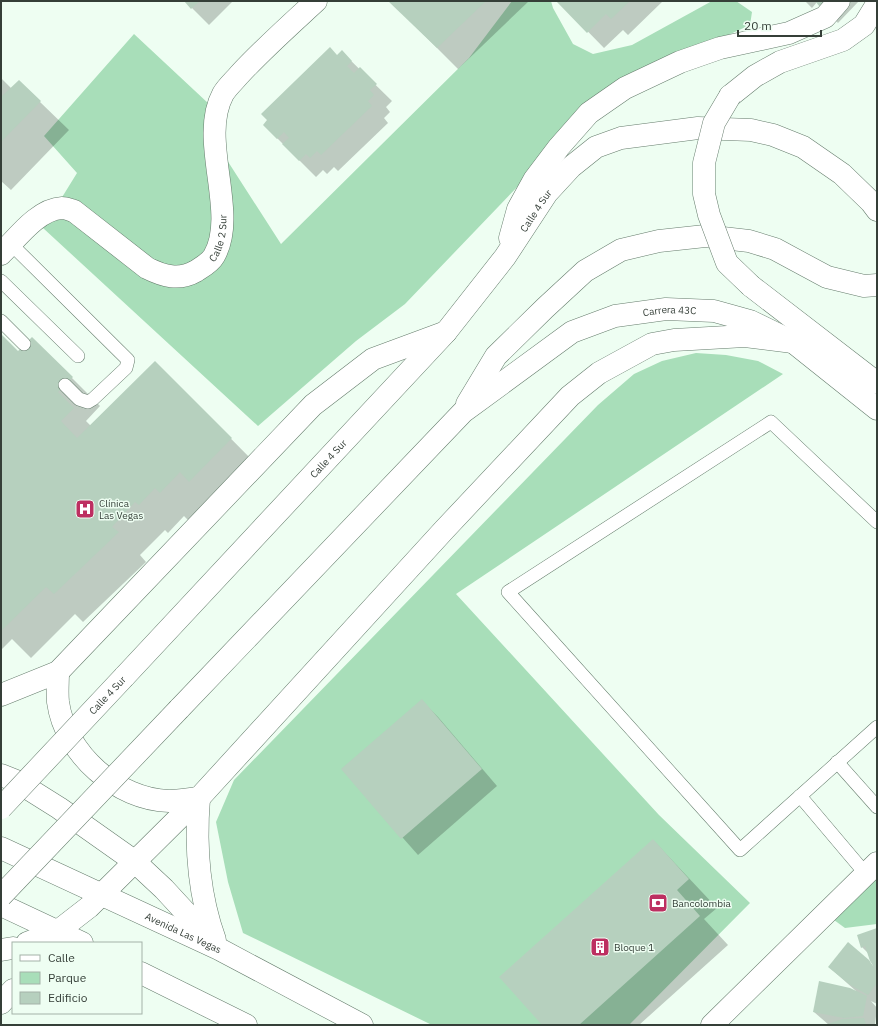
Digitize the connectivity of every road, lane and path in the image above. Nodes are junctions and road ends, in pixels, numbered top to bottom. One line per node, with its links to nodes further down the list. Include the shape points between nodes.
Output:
1 (316, 1): 5 (main road, Calle 2 Sur, via 249,65 224,93 217,112 215,137 222,215 220,236 214,256 204,266 189,275 173,277 159,274 147,268 74,211 62,208 48,211 37,218)
2 (839, 1): 6 (main road, via 825,17 789,33 720,48 680,62 624,88 590,113 559,146 534,180 518,209)
3 (877, 4): 14 (main road, bridge, via 864,25 843,40 780,62 755,76 730,96 714,123 704,163 704,194 727,263 751,286)
4 (877, 210): 6 (main road, Calle 4 Sur, via 842,174 803,147 773,135 751,130 698,128 661,132 621,138 596,147 571,167 547,194)
5 (6, 249): 15 (lane, via 128,360 126,368 88,402 79,399)
6 (505, 257): 10 (main road, Calle 4 Sur)
7 (1, 282): 13 (lane)
8 (877, 285): 17 (main road, via 864,286 827,278 775,249 749,241 705,236 659,241 621,250 585,271 496,356)
9 (1, 321): 12 (lane)
10 (446, 332): 19 (main road, via 373,359 313,405); 27 (main road, Calle 4 Sur, bridge)
11 (793, 342): 16 (main road, Carrera 43C); 17 (main road, Carrera 43C, via 750,321 714,312 666,309 616,316 572,332); 25 (main road, via 744,336 674,340 652,344 599,373 570,396 454,518)
12 (24, 344)
13 (78, 356)
14 (877, 383)
15 (65, 385)
16 (877, 409)
17 (463, 412): 32 (main road, bridge)
18 (877, 522): 24 (lane, via 771,422 508,592 740,850)
19 (58, 672): 20 (main road); 25 (main road, via 58,703 68,733 85,760 109,781 137,795 168,801)
20 (1, 695)
21 (877, 727): 22 (lane)
22 (837, 762): 24 (lane); 26 (lane)
23 (1, 774): 29 (main road, via 16,780 59,808)
24 (800, 796): 30 (lane)
25 (200, 798): 29 (main road); 37 (main road, via 196,832 198,869 208,921)
26 (877, 807)
27 (1, 808)
28 (1, 848): 31 (main road, Avenida Las Vegas)
29 (134, 862): 31 (main road); 37 (main road, via 164,889)
30 (871, 868): 50 (main road)
31 (102, 893): 34 (main road); 37 (main road, Avenida Las Vegas)
32 (1, 896)
33 (1, 905): 34 (main road)
34 (62, 939): 35 (main road)
35 (36, 942)
36 (12, 948): 38 (main road)
37 (219, 949): 49 (main road, Avenida Las Vegas)
38 (1, 950)
39 (142, 974): 44 (main road)
40 (12, 980): 42 (main road)
41 (12, 991): 45 (main road)
42 (1, 992)
43 (142, 992): 44 (main road)
44 (189, 998): 48 (main road)
45 (1, 1003)
46 (12, 1012): 47 (main road)
47 (1, 1017)
48 (246, 1025)
49 (362, 1025)
50 (712, 1025)

